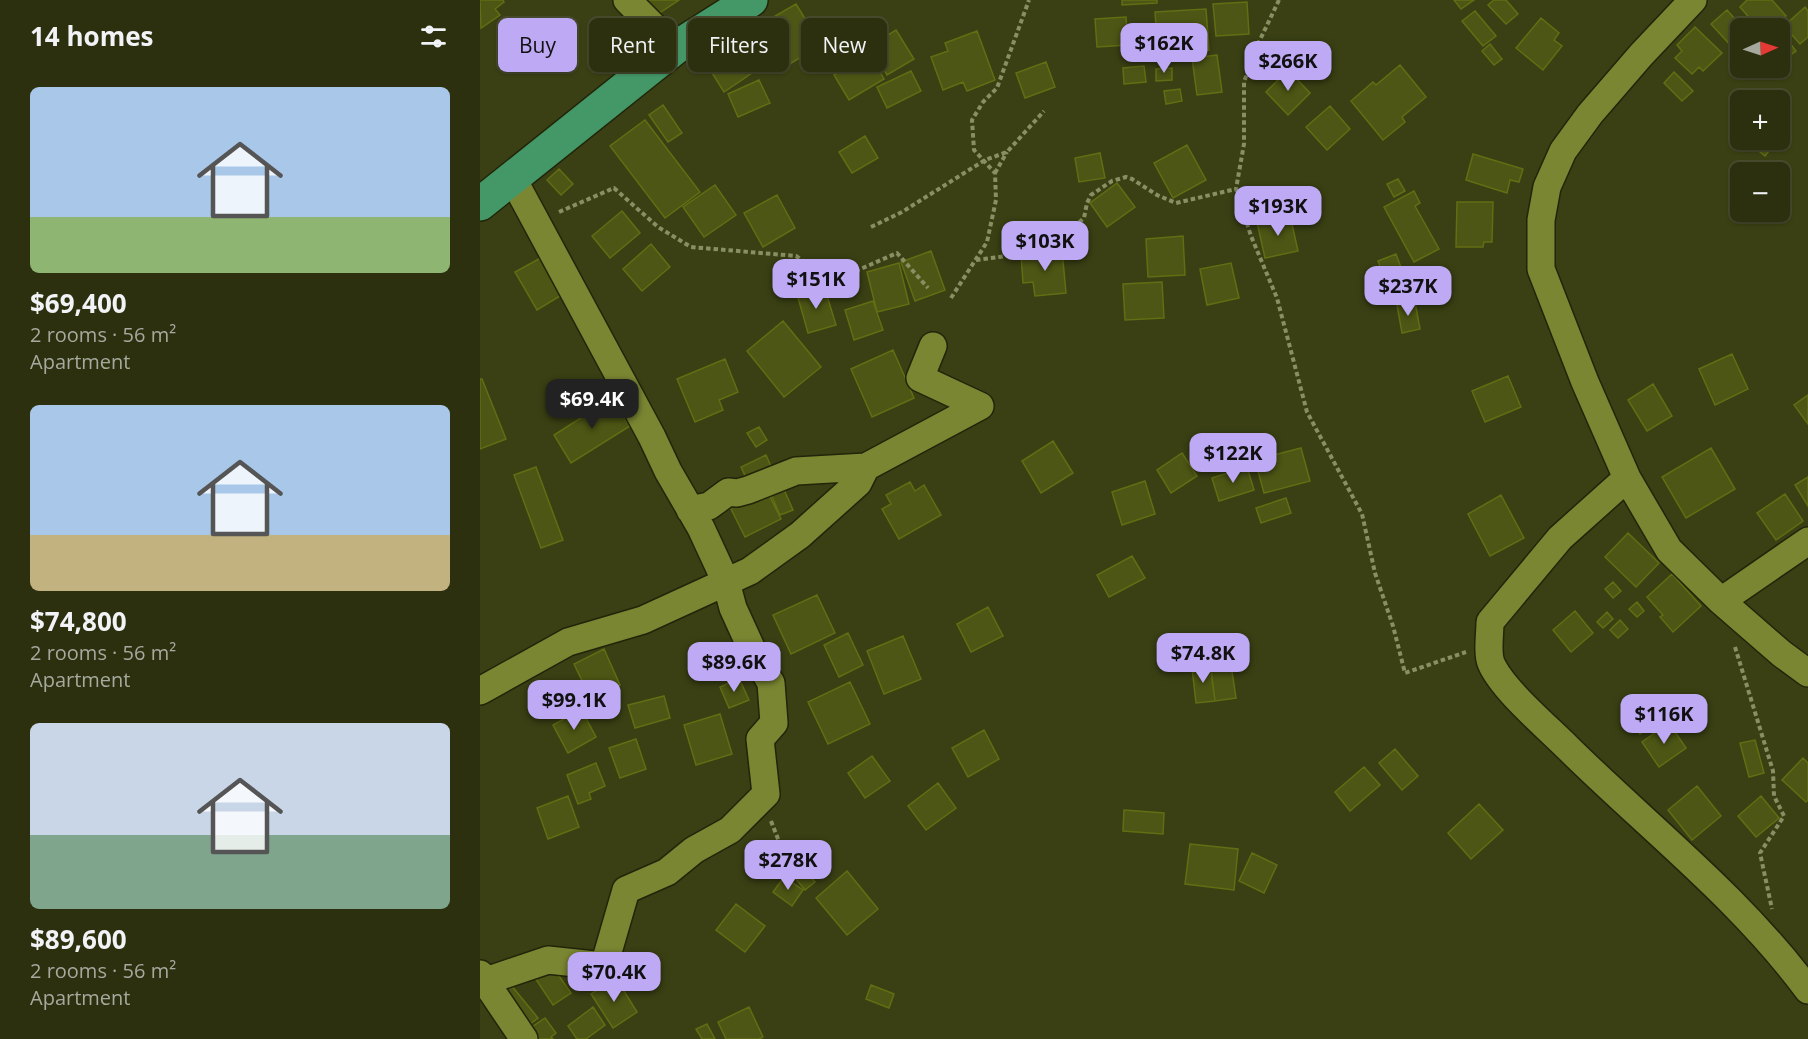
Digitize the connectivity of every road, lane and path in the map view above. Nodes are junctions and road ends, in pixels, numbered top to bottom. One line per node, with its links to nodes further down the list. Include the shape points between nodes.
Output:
1 (627, 0): 6 (street)
2 (751, 0): 7 (main road)
3 (1029, 0): 11 (path, via 997,88 972,120 974,150)
4 (1279, 0): 14 (path, via 1244,82 1244,144)
5 (1693, 0): 23 (street, via 1590,114 1563,151 1547,187 1541,220 1540,268)
6 (645, 18)
7 (676, 47)
8 (645, 72): 13 (main road)
9 (1044, 111): 10 (path)
10 (1007, 152): 11 (path); 12 (path)
11 (985, 160): 12 (path); 17 (path)
12 (995, 173): 18 (path, via 996,200 987,242)
13 (513, 179): 15 (main road); 16 (street)
14 (1236, 189): 18 (path, via 1176,203 1126,177 1091,195 1084,218 1048,246); 28 (path, via 1277,298 1307,412 1362,514 1405,673)
15 (480, 204)
16 (536, 222): 19 (path, via 615,188 658,227 691,247 796,256 827,278 897,254); 24 (street)
17 (871, 227)
18 (975, 260): 20 (path)
19 (927, 288)
20 (951, 298)
21 (933, 346): 22 (street, via 920,378 980,406)
22 (866, 467): 24 (street, via 796,471 748,490 728,492 709,506); 26 (street, via 858,483 800,535 750,571)
23 (1627, 478): 27 (street, via 1669,550); 28 (street, via 1560,538 1517,588 1490,622)
24 (690, 510): 26 (street)
25 (1808, 541): 27 (street)
26 (726, 582): 31 (street, via 643,620 568,642); 32 (street, via 733,608 771,683 774,723 760,739)
27 (1721, 601): 30 (street)
28 (1490, 643): 36 (street, via 1491,662 1511,692 1727,897)
29 (1734, 643): 34 (path, via 1773,771 1774,796 1784,816 1760,854)
30 (1808, 673)
31 (480, 691)
32 (766, 794): 33 (path); 35 (street, via 730,830 694,850 667,872 626,890 604,966 548,960)
33 (784, 865)
34 (1773, 910)
35 (482, 980): 37 (street)
36 (1808, 990)
37 (524, 1039)

